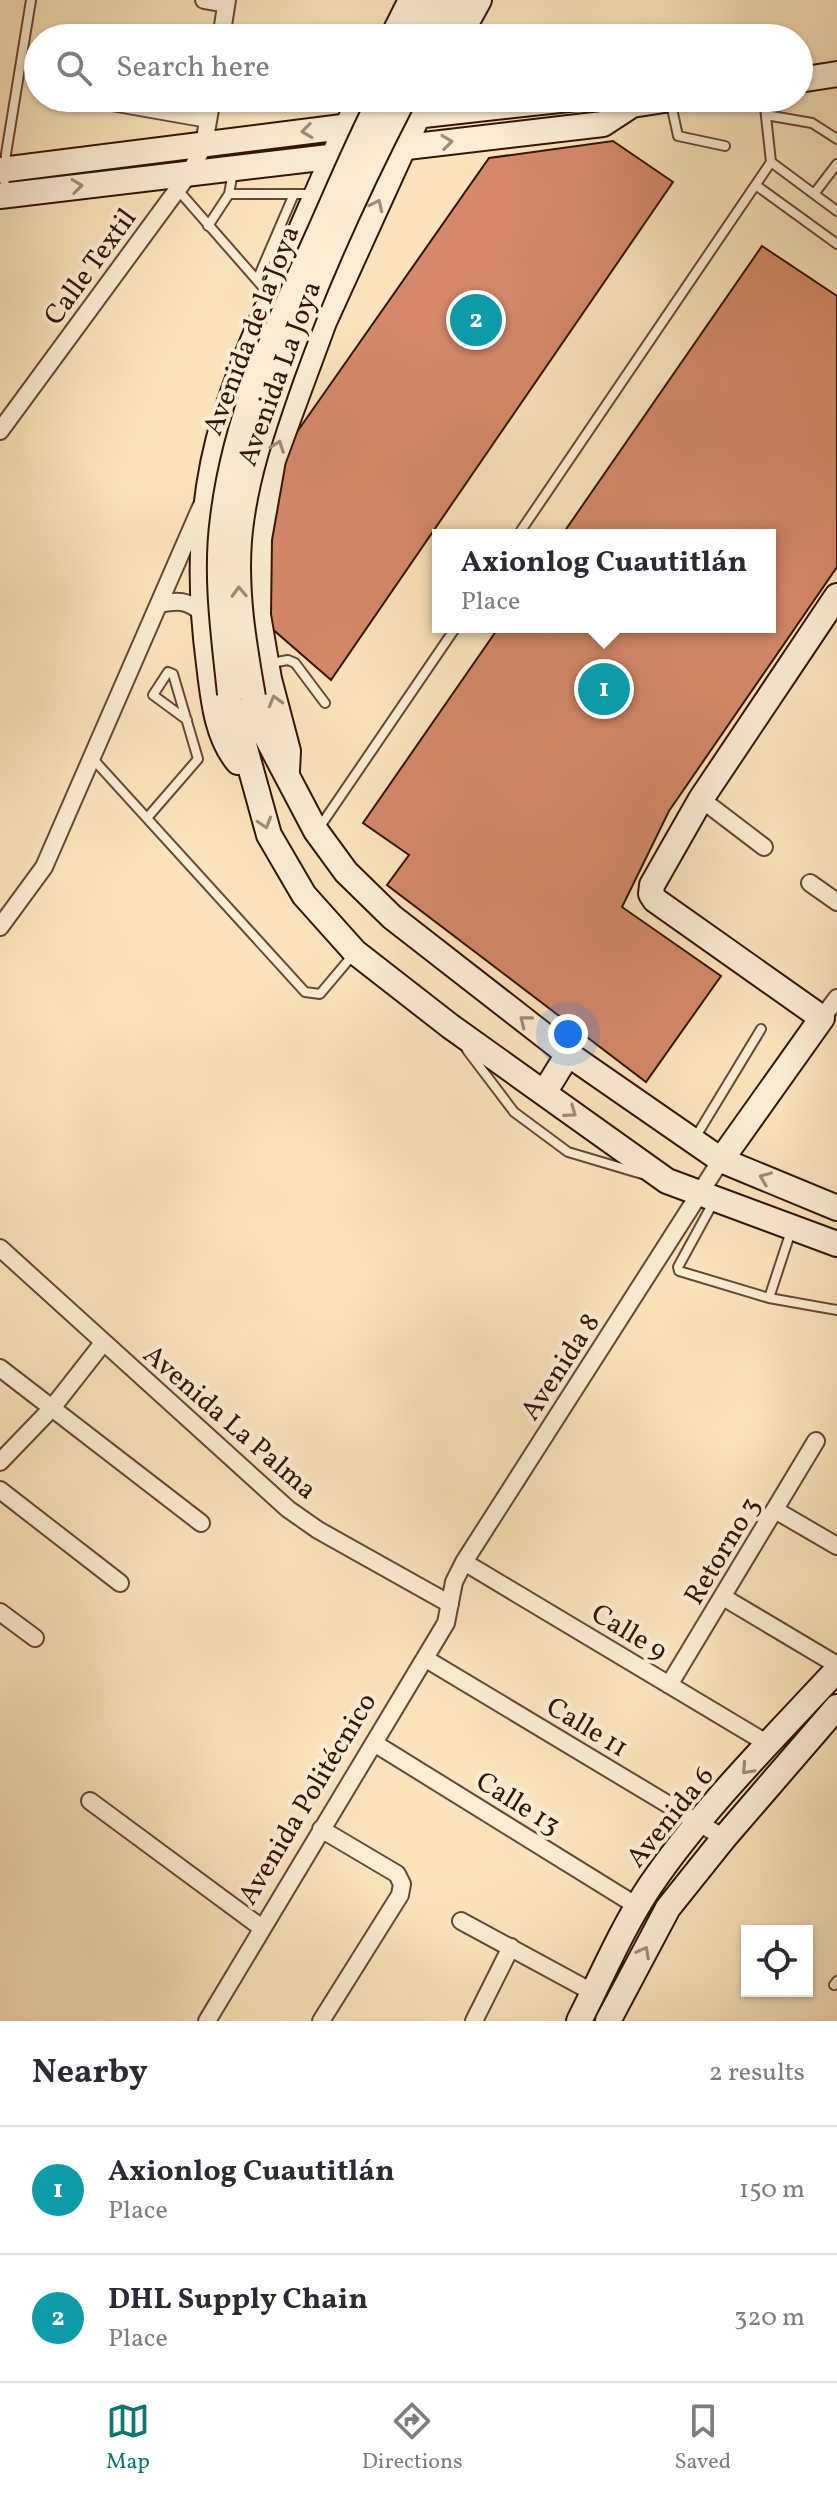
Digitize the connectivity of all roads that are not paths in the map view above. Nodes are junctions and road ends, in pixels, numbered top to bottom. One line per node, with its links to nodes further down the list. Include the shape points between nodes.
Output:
1 (31, 0): 8 (lane)
2 (204, 0): 7 (street)
3 (411, 0): 10 (main road)
4 (433, 0): 11 (main road)
5 (456, 0): 12 (main road)
6 (479, 0): 13 (main road)
7 (227, 2): 9 (street)
8 (27, 24)
9 (223, 24)
10 (399, 24)
11 (420, 24)
12 (443, 24)
13 (466, 24)
14 (24, 40): 37 (lane)
15 (837, 74): 16 (main road)
16 (813, 78)
17 (813, 82): 18 (street)
18 (837, 86)
19 (168, 112): 30 (street)
20 (209, 112): 30 (street, Calle Textil)
21 (354, 112): 31 (main road, Avenida La Joya)
22 (375, 112): 59 (main road, Avenida de la Joya, bridge, via 288,301 230,471 219,571)
23 (392, 112): 31 (main road)
24 (412, 112): 59 (main road, Avenida de la Joya, one-way to 24, bridge, via 239,541 255,453 307,304)
25 (414, 112): 35 (main road, Avenida La Joya)
26 (613, 112): 35 (main road, one-way to 26, via 603,124)
27 (673, 112): 34 (lane, via 678,136)
28 (766, 112): 29 (lane)
29 (766, 115): 32 (lane, via 812,123); 38 (lane)
30 (208, 119): 33 (street, Calle Textil)
31 (347, 127): 33 (main road, one-way to 33); 36 (main road, Avenida La Joya)
32 (837, 139)
33 (204, 144): 37 (main road); 41 (street, Calle Textil)
34 (725, 146)
35 (404, 147): 36 (main road); 58 (main road, Avenida La Joya, one-way to 35, via 258,615 259,539 273,460 324,322)
36 (333, 156): 40 (main road); 44 (main road, Avenida La Joya)
37 (3, 162): 46 (lane)
38 (771, 162): 42 (lane); 45 (lane)
39 (837, 164): 45 (lane)
40 (234, 167): 41 (main road); 43 (lane)
41 (184, 180): 46 (main road, one-way to 41); 48 (lane); 51 (street, Calle Textil)
42 (757, 186): 49 (lane); 53 (lane)
43 (229, 194): 44 (lane); 48 (lane)
44 (305, 194): 50 (main road, Avenida La Joya)
45 (814, 194): 47 (lane)
46 (2, 196)
47 (837, 211)
48 (208, 226): 50 (lane)
49 (837, 244)
50 (264, 288): 52 (main road, Avenida La Joya)
51 (0, 431)
52 (208, 491): 54 (street); 56 (main road, Avenida La Joya)
53 (522, 529)
54 (159, 604): 56 (street, via 182,601); 62 (street)
55 (834, 607): 65 (main road)
56 (202, 613): 64 (main road, Avenida La Joya, via 220,726 231,754)
57 (452, 633): 67 (lane)
58 (266, 663): 60 (lane, via 295,663); 63 (main road, Avenida La Joya, one-way to 58, via 288,751)
59 (242, 695): 63 (main road, Avenida de la Joya); 64 (main road, Avenida de la Joya)
60 (325, 703)
61 (187, 720): 61 (lane, via 153,695 168,672 173,674); 66 (lane, via 198,759)
62 (93, 759): 66 (lane); 71 (street, via 44,867)
63 (287, 778): 67 (main road, Avenida de la Joya)
64 (252, 779): 72 (main road, Avenida de la Joya, one-way to 72, via 269,835 304,895)
65 (701, 799): 68 (street); 74 (main road, via 651,894)
66 (147, 818): 72 (lane, via 305,992 320,994)
67 (316, 831): 77 (main road, Avenida de la Joya, one-way to 67, via 392,917 346,872)
68 (764, 847)
69 (810, 883): 70 (street)
70 (837, 902)
71 (0, 927)
72 (355, 952): 75 (main road, Avenida de la Joya)
73 (837, 998): 74 (street)
74 (822, 1018): 80 (main road)
75 (450, 1026): 78 (main road, Avenida de la Joya); 81 (lane, via 514,1112 568,1152)
76 (761, 1029): 79 (lane)
77 (568, 1054): 78 (main road); 79 (main road, Avenida de la Joya)
78 (544, 1093): 81 (main road, Avenida de la Joya, one-way to 81)
79 (693, 1141): 80 (main road, Avenida de la Joya)
80 (721, 1160): 82 (street, Avenida 8); 83 (main road, Avenida de la Joya, one-way to 80)
81 (667, 1181): 82 (main road, Avenida de la Joya)
82 (707, 1198): 84 (street, Avenida 8); 85 (main road, Avenida de la Joya); 86 (lane)
83 (837, 1208)
84 (681, 1223): 86 (lane); 100 (street, Avenida 8)
85 (793, 1228): 87 (main road, Avenida de la Joya); 89 (lane)
86 (698, 1231): 89 (lane, via 679,1271)
87 (837, 1244)
88 (0, 1248): 91 (street, Avenida La Palma)
89 (769, 1298): 90 (lane)
90 (837, 1310)
91 (103, 1343): 93 (street); 103 (street, Avenida La Palma, via 288,1509)
92 (0, 1368): 93 (street)
93 (52, 1408): 95 (street); 98 (street)
94 (816, 1441): 97 (street, Retorno 3)
95 (0, 1462)
96 (0, 1490): 101 (street)
97 (775, 1510): 99 (street); 102 (street, Retorno 3)
98 (201, 1523)
99 (837, 1546)
100 (464, 1562): 103 (street, Avenida 8); 108 (street, Calle 9)
101 (120, 1583)
102 (723, 1597): 107 (street); 108 (street, Retorno 3)
103 (450, 1604): 106 (street, Avenida Politécnico)
104 (0, 1612): 105 (street)
105 (35, 1638)
106 (426, 1659): 110 (street, Avenida Politécnico); 113 (street, Calle 11)
107 (837, 1668): 111 (main road, Avenida 6)
108 (669, 1685): 111 (street, Calle 9)
109 (837, 1707): 115 (main road, Avenida 6)
110 (374, 1743): 114 (street, Avenida Politécnico); 116 (street, Calle 13)
111 (768, 1744): 113 (main road, Avenida 6, one-way to 113)
112 (90, 1801): 118 (street)
113 (698, 1823): 115 (street, Calle 11); 116 (main road, Avenida 6)
114 (321, 1829): 118 (street, Avenida Politécnico); 122 (street, via 397,1874 402,1884)
115 (724, 1838): 125 (main road, Avenida 6, one-way to 115, via 668,1908)
116 (637, 1906): 120 (main road, Avenida 6)
117 (461, 1921): 119 (street)
118 (262, 1928): 121 (street, Avenida Politécnico)
119 (511, 1947): 120 (street); 123 (street)
120 (594, 1993): 124 (main road, Avenida 6)
121 (207, 2021)
122 (321, 2021)
123 (474, 2021)
124 (579, 2021)
125 (608, 2021)

